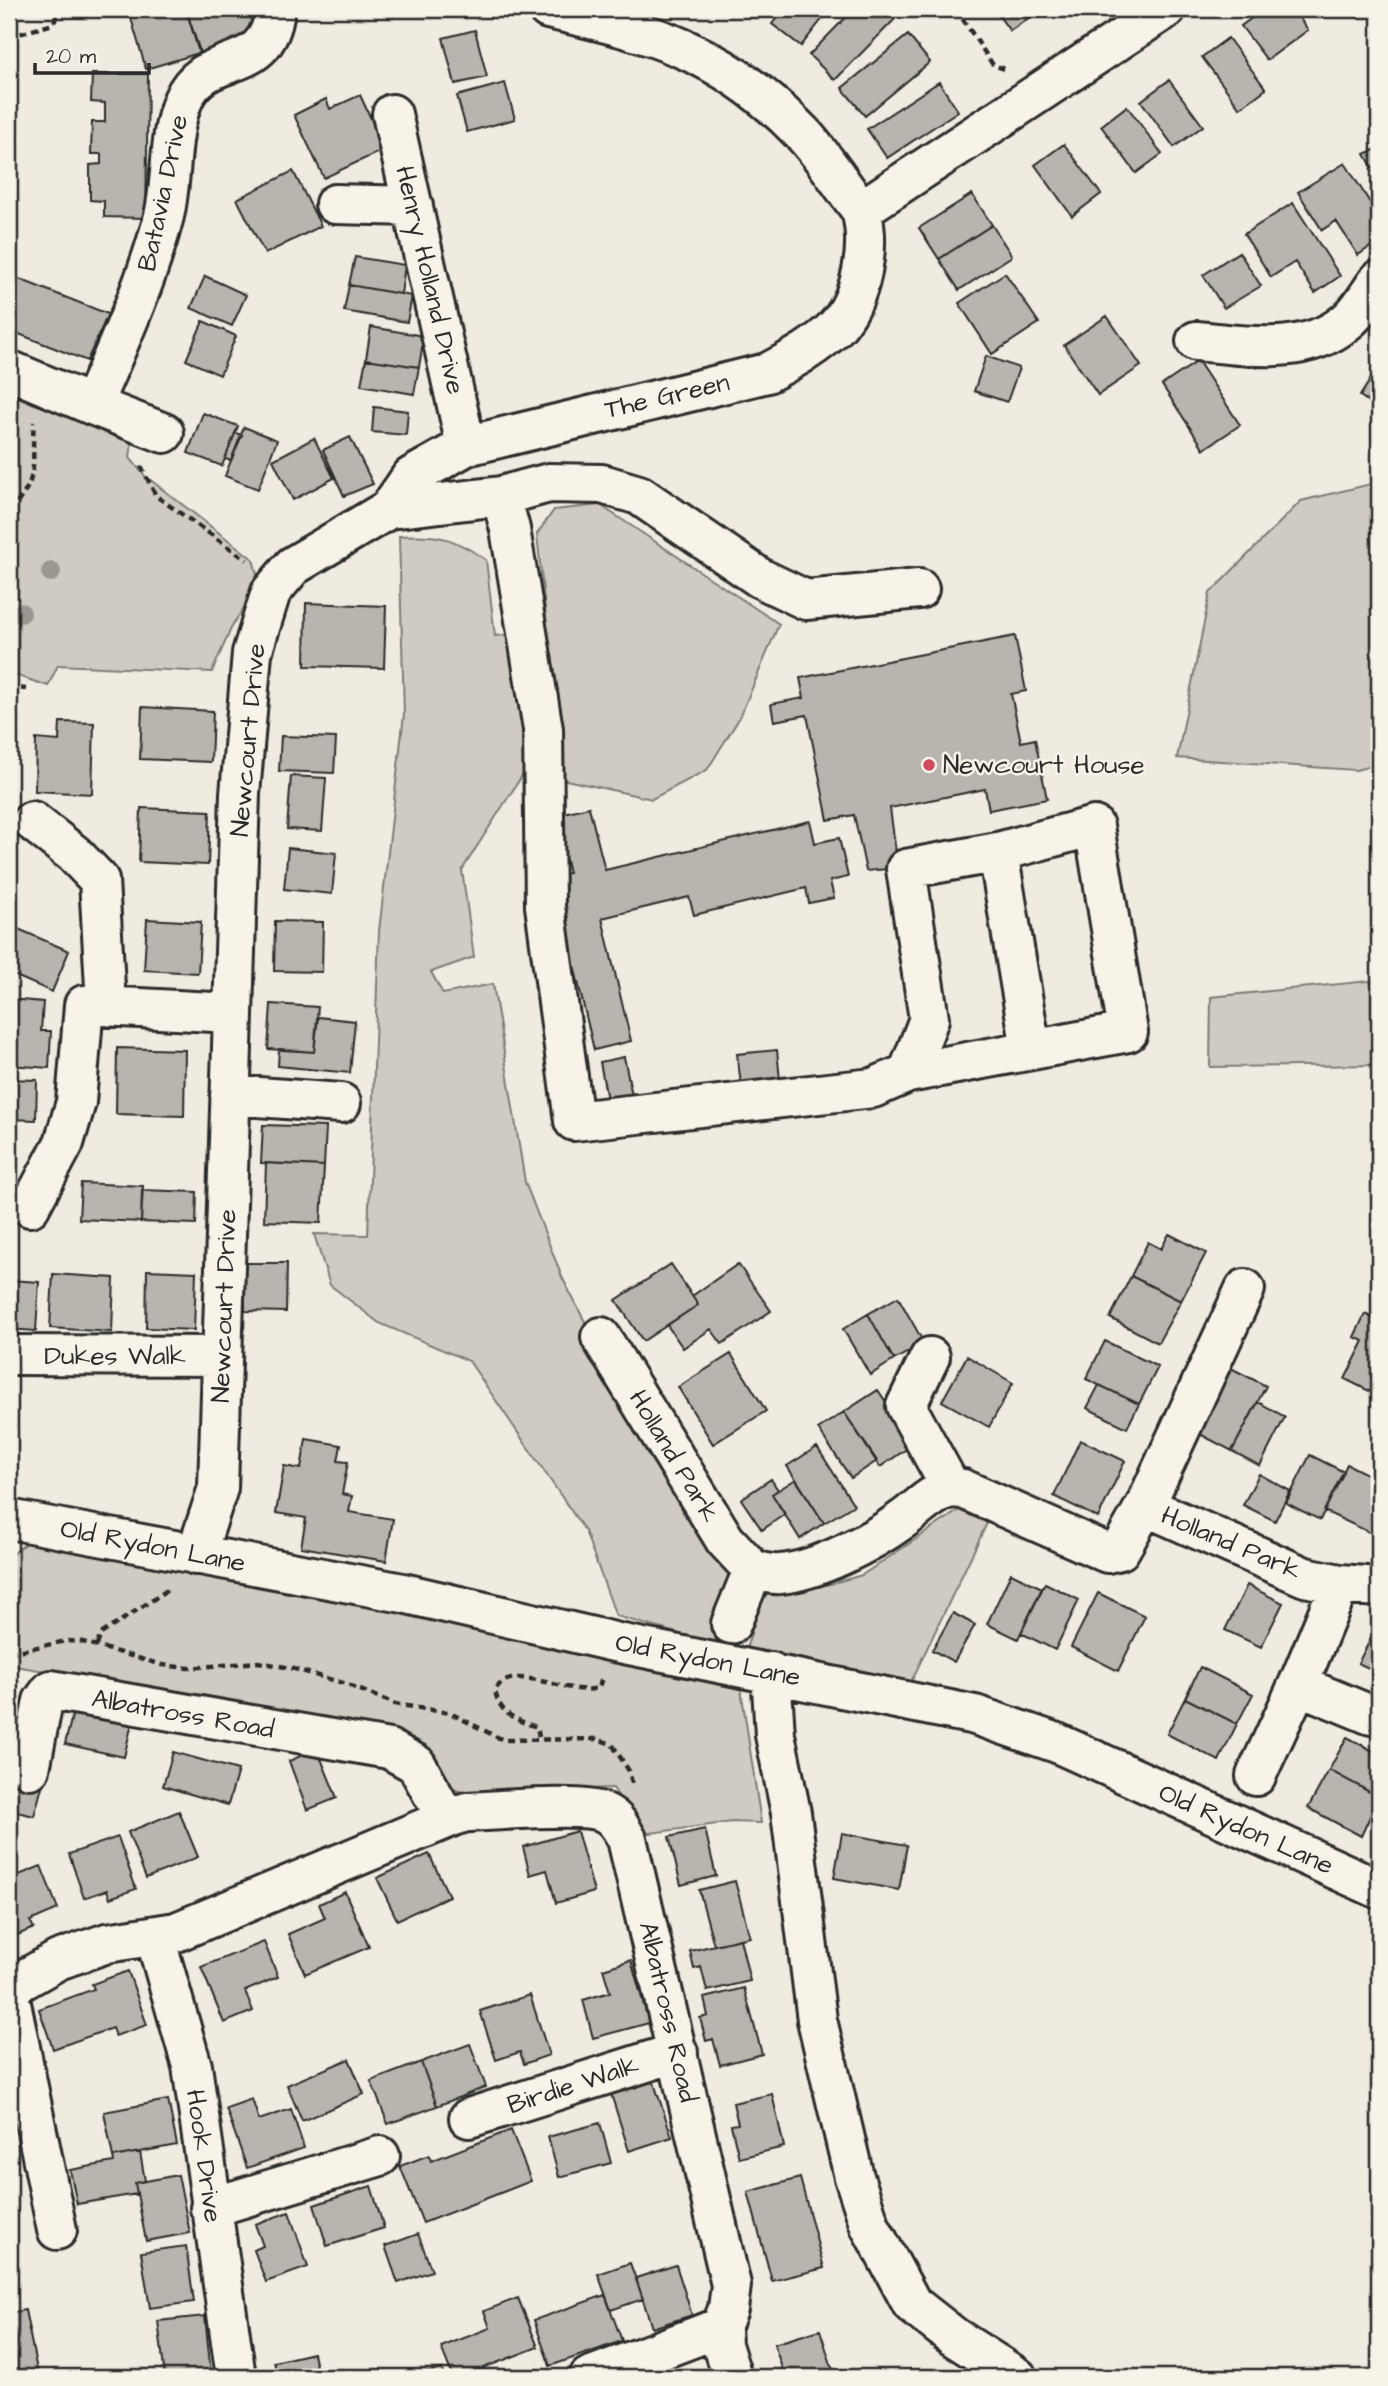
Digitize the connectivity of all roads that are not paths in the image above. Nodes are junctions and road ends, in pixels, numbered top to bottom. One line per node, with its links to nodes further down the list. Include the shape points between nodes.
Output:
1 (275, 9): 11 (street, Batavia Drive, via 270,32 258,50 203,75 184,99 175,126 165,211 148,274)
2 (548, 9): 7 (street, via 678,45 721,65 804,135)
3 (1166, 9): 7 (street)
4 (392, 114): 6 (street, Henry Holland Drive)
5 (335, 204): 6 (street)
6 (413, 206): 13 (street, Henry Holland Drive)
7 (861, 210): 13 (street, The Green, via 864,247 855,295 837,327 806,353 767,373)
8 (1379, 280): 9 (street, via 1346,323 1315,339 1268,348)
9 (1196, 341)
10 (9, 370): 11 (street, via 47,388)
11 (98, 391): 12 (street)
12 (155, 430)
13 (466, 446): 15 (street, The Green, via 411,477)
14 (501, 496): 15 (street, Newcourt Drive); 16 (street, Newcourt Drive, via 549,483 602,484 639,495 760,578 806,600); 22 (street, via 543,729 545,906 574,1121 873,1087)
15 (389, 509): 20 (street, Newcourt Drive, via 293,566 265,605 251,666 240,794)
16 (919, 589)
17 (32, 821): 19 (street, via 75,854 99,880)
18 (998, 852): 21 (street); 21 (street, via 1094,826 1128,1032); 22 (street, via 906,869 929,1019)
19 (107, 1005): 20 (street); 25 (street, via 84,1005 75,1102 64,1143)
20 (232, 1013): 23 (street, Newcourt Drive)
21 (1031, 1049): 22 (street)
22 (908, 1073)
23 (230, 1095): 24 (street); 29 (street, Newcourt Drive)
24 (341, 1103)
25 (30, 1207)
26 (1245, 1289): 32 (street)
27 (601, 1337): 35 (street, Holland Park, via 725,1540)
28 (9, 1355): 29 (street, Dukes Walk)
29 (222, 1356): 34 (street, Newcourt Drive, via 218,1488)
30 (930, 1357): 31 (street, via 906,1406)
31 (951, 1488): 32 (street, Holland Park, via 963,1489 1107,1553 1120,1550); 35 (street, via 941,1490 863,1544 823,1562 778,1575)
32 (1145, 1506): 36 (street, Holland Park, via 1305,1577)
33 (9, 1519): 34 (street, Old Rydon Lane)
34 (196, 1555): 39 (street, Old Rydon Lane, via 403,1593 614,1642)
35 (753, 1570): 38 (street)
36 (1340, 1584): 37 (street, Holland Park); 40 (street)
37 (1379, 1587)
38 (731, 1624)
39 (771, 1672): 45 (street, Old Rydon Lane, via 999,1722 1068,1748); 57 (street, via 775,1735 791,1813 817,2020 870,2226 912,2304)
40 (1298, 1685): 41 (street); 43 (street)
41 (1371, 1715)
42 (30, 1769): 44 (street, Albatross Road, via 43,1701 51,1690 389,1749 416,1764)
43 (1256, 1776)
44 (446, 1818): 46 (street, Albatross Road); 48 (street, Albatross Road, via 467,1812 594,1809 617,1820 626,1839)
45 (1379, 1889)
46 (155, 1937): 47 (street, Albatross Road, via 107,1942 58,1960); 51 (street, Hook Drive, via 192,2066)
47 (9, 1990): 52 (street)
48 (678, 2052): 49 (street, Birdie Walk); 53 (street, Albatross Road, via 731,2285)
49 (469, 2118)
50 (380, 2155): 51 (street)
51 (210, 2208): 54 (street, Hook Drive)
52 (57, 2230)
53 (722, 2327): 55 (street); 56 (street, Albatross Road, via 722,2345)
54 (236, 2377)
55 (589, 2377)
56 (732, 2377)
57 (1017, 2377)

